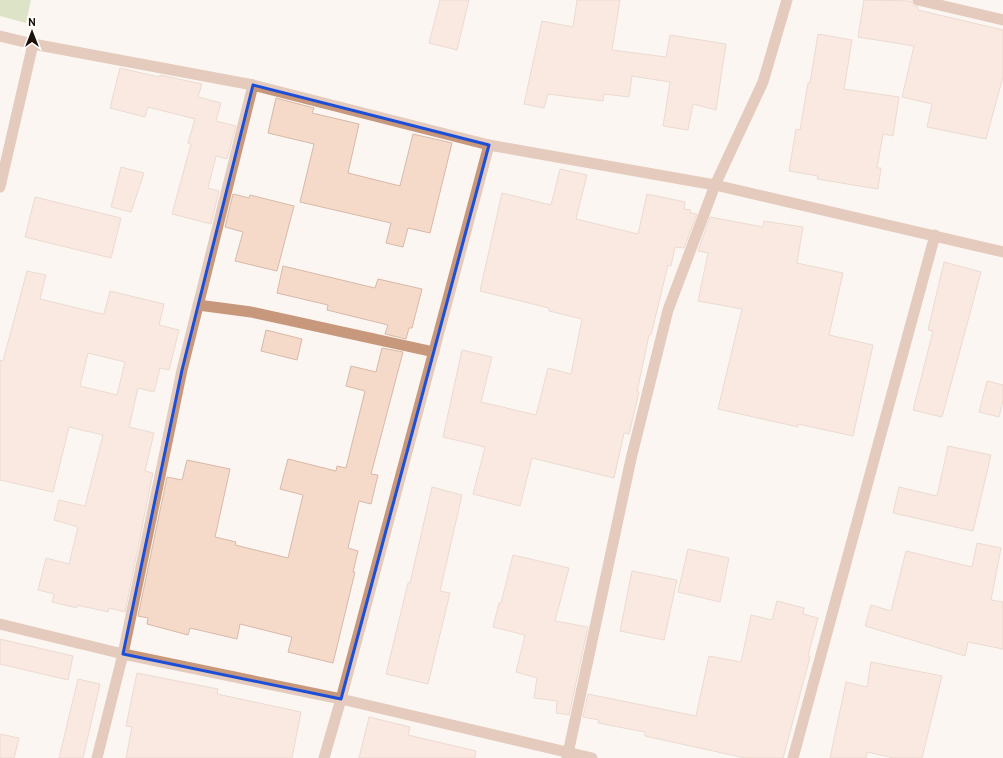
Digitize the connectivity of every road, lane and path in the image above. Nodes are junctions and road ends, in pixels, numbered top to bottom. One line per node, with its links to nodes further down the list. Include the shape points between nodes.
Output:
1 (786, 0): 8 (street, via 763,82)
2 (918, 0): 3 (street)
3 (1003, 20)
4 (0, 36): 5 (street)
5 (34, 44): 6 (street); 9 (street)
6 (253, 85): 7 (street); 12 (street)
7 (489, 145): 8 (street); 13 (street)
8 (715, 185): 10 (street); 17 (street, via 668,310 631,459)
9 (0, 187)
10 (936, 236): 11 (street); 21 (street)
11 (1003, 252)
12 (198, 305): 13 (street, via 265,315); 15 (street)
13 (434, 352): 16 (street)
14 (0, 624): 15 (street)
15 (123, 654): 16 (street); 18 (street)
16 (341, 699): 17 (street); 19 (street)
17 (568, 755): 20 (street)
18 (98, 758)
19 (324, 758)
20 (592, 758)
21 (793, 758)

